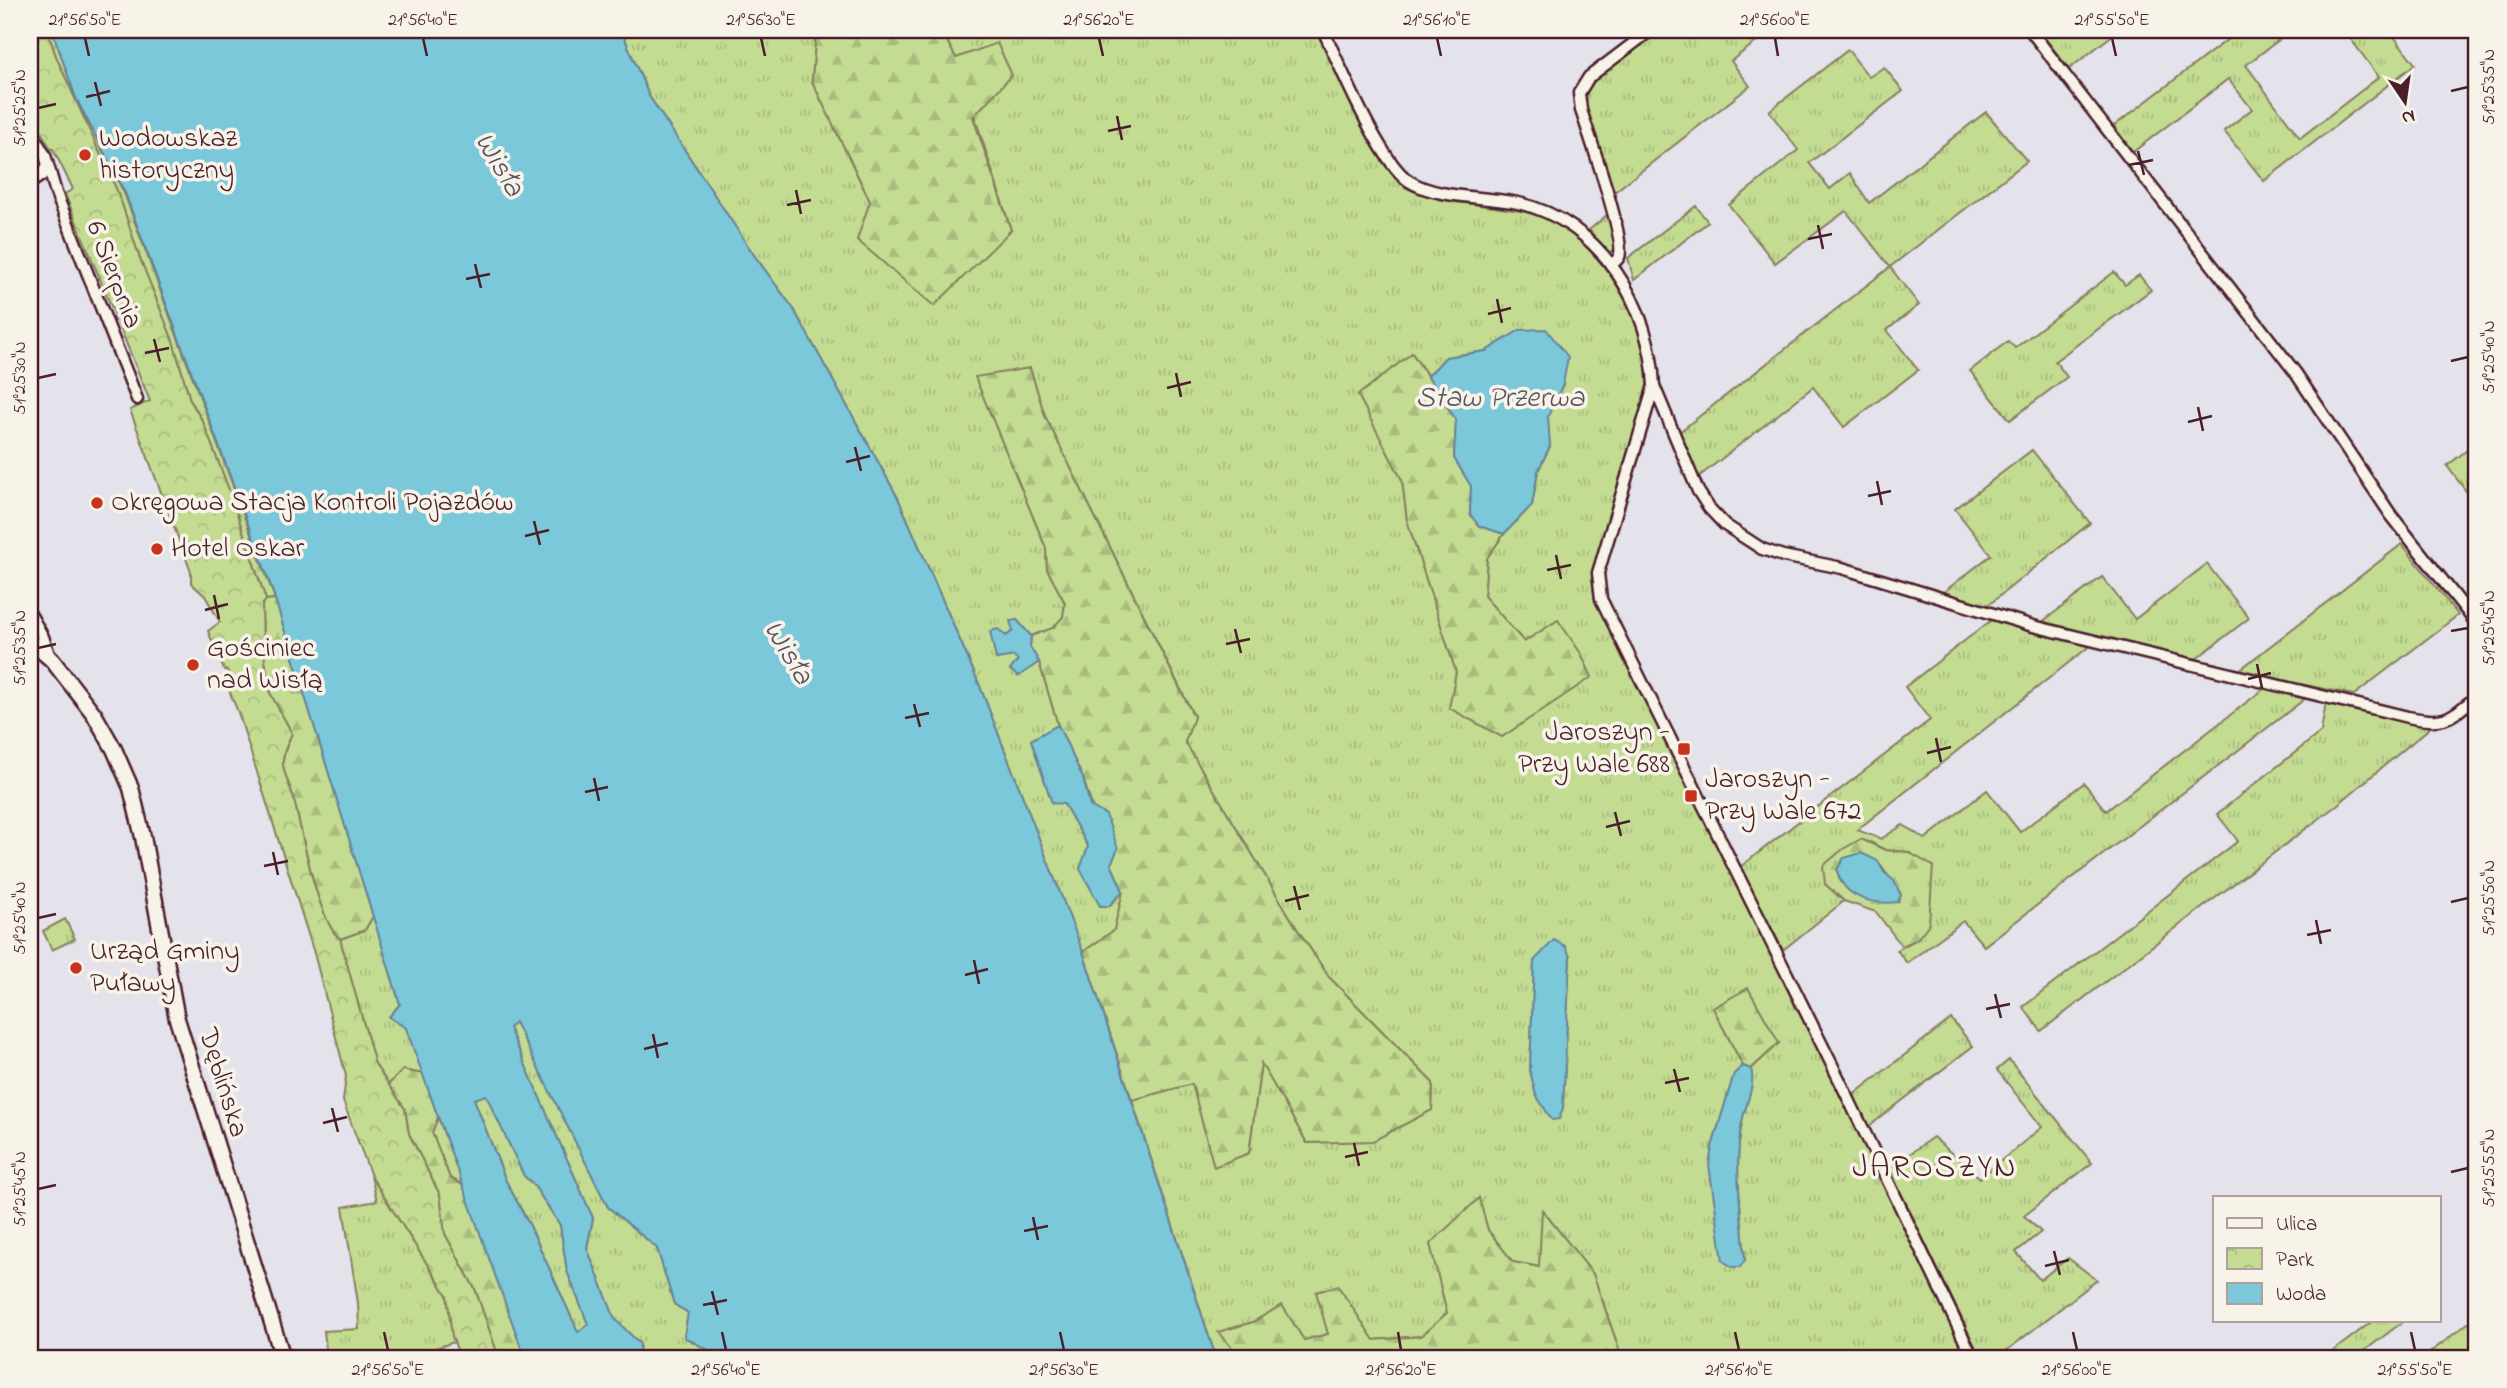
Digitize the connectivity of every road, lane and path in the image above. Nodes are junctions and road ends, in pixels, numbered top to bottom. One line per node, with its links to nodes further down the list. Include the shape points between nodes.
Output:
1 (1323, 30): 7 (street, via 1389,162 1410,181 1436,191 1546,211 1594,244)
2 (1651, 30): 7 (street, via 1589,77 1580,93 1616,227 1620,251)
3 (2030, 30): 11 (street, via 2295,372 2391,515)
4 (30, 130): 5 (street, 6 Sierpnia)
5 (47, 167): 6 (street); 9 (street, 6 Sierpnia)
6 (30, 183)
7 (1611, 265): 8 (street, via 1641,320 1653,357)
8 (1654, 386): 14 (street, via 1709,508 1725,525 1762,549 1842,568 2033,626 2408,717 2439,722); 16 (street, via 1598,573 1601,599)
9 (137, 399)
10 (30, 614): 13 (street)
11 (2477, 624)
12 (30, 641): 13 (main road, Dęblińska)
13 (52, 660): 15 (main road, Dęblińska, via 105,732 131,789 177,1019)
14 (2477, 696)
15 (283, 1358)
16 (1973, 1358)

